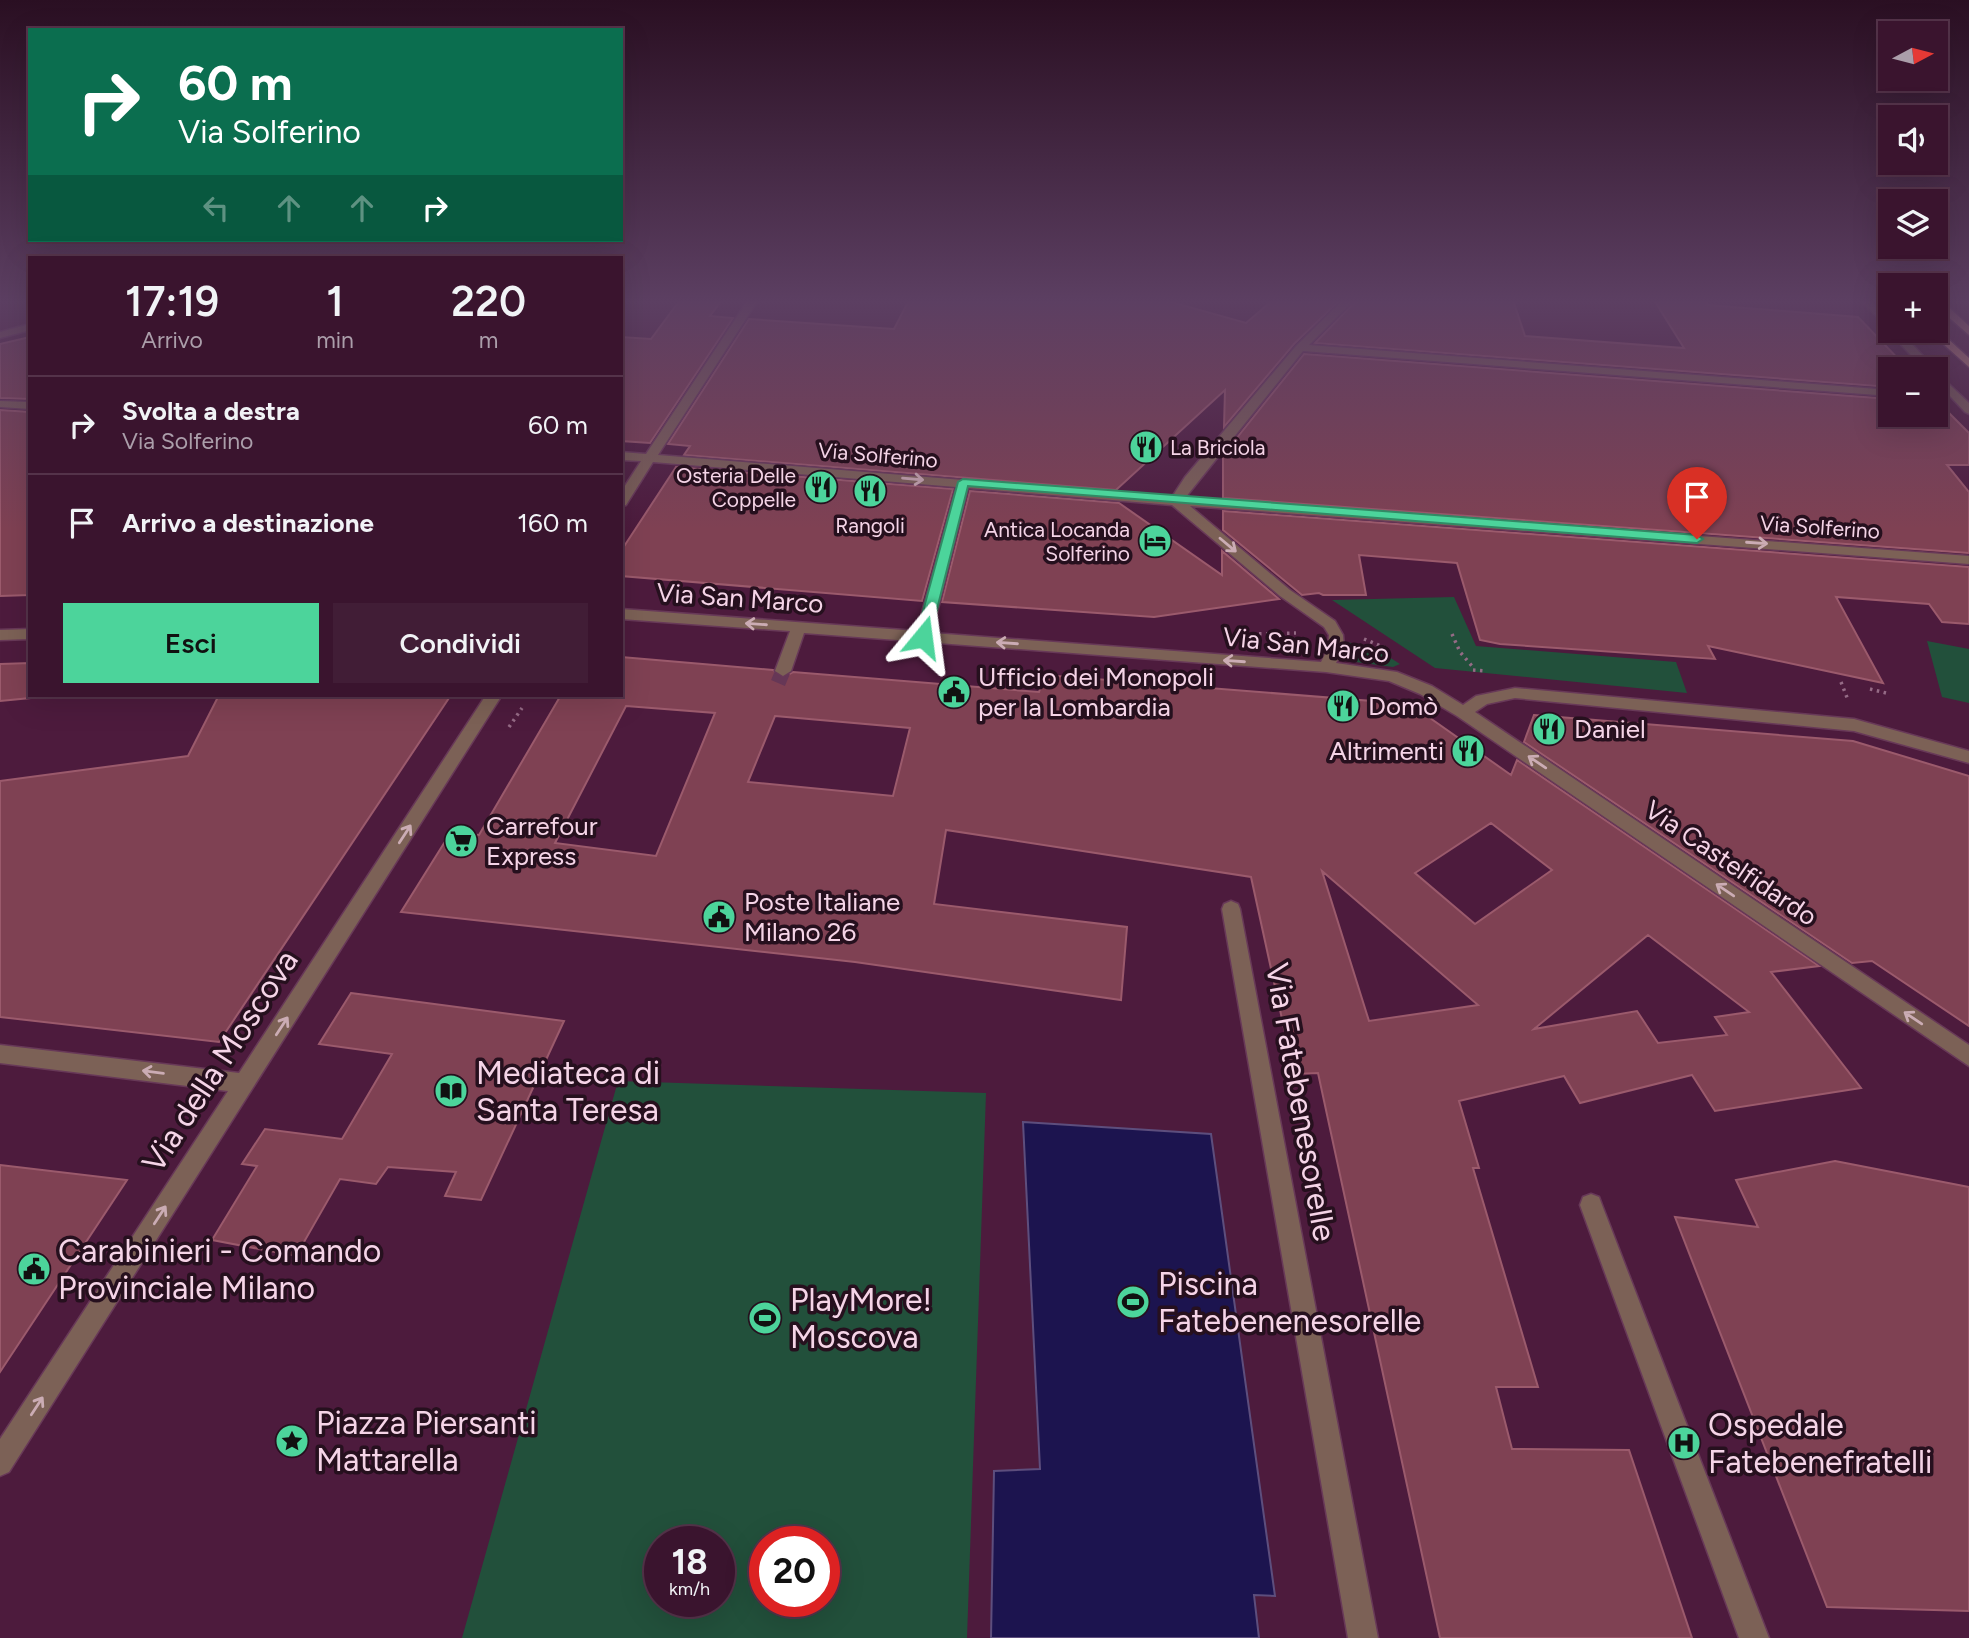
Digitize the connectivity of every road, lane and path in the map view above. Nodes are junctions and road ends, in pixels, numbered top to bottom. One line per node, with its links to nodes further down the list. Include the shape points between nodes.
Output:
1 (703, 376): 12 (street)
2 (1277, 376): 15 (street)
3 (1673, 376): 5 (street)
4 (1948, 388): 7 (street)
5 (1878, 392)
6 (1948, 397): 7 (street)
7 (1957, 398): 10 (street)
8 (0, 404): 9 (street)
9 (28, 406)
10 (1969, 410)
11 (623, 456): 12 (street, Via Solferino)
12 (650, 457): 13 (street, Via Solferino, one-way to 13); 14 (street)
13 (963, 482): 15 (street, Via Solferino); 24 (street)
14 (623, 499)
15 (1176, 501): 17 (street, Via Solferino, one-way to 17); 26 (street, one-way to 26, via 1285,593 1330,624 1336,648)
16 (1842, 534): 17 (street)
17 (1853, 550): 18 (street, Via Solferino)
18 (1969, 560)
19 (623, 614): 20 (street, Via San Marco, one-way to 19)
20 (799, 627): 24 (street, Via San Marco); 27 (street)
21 (28, 634): 23 (street)
22 (1452, 634): 25 (path)
23 (0, 635)
24 (923, 637): 26 (street, Via San Marco, one-way to 24)
25 (1472, 666)
26 (1326, 667): 31 (street, Via San Marco, via 1392,676)
27 (783, 671)
28 (1870, 689): 29 (path)
29 (1886, 693)
30 (493, 697): 36 (street, Via della Moscova, one-way to 30)
31 (1463, 712): 32 (street, via 1482,700 1515,693 1854,725); 35 (street, Via Castelfidardo, one-way to 31)
32 (1969, 757)
33 (1231, 909): 39 (street, Via Fatebenesorelle)
34 (0, 1054): 36 (street, one-way to 34)
35 (1969, 1057)
36 (245, 1083): 38 (street, Via della Moscova, one-way to 36)
37 (1591, 1205): 40 (street)
38 (0, 1463)
39 (1363, 1638)
40 (1754, 1638)

